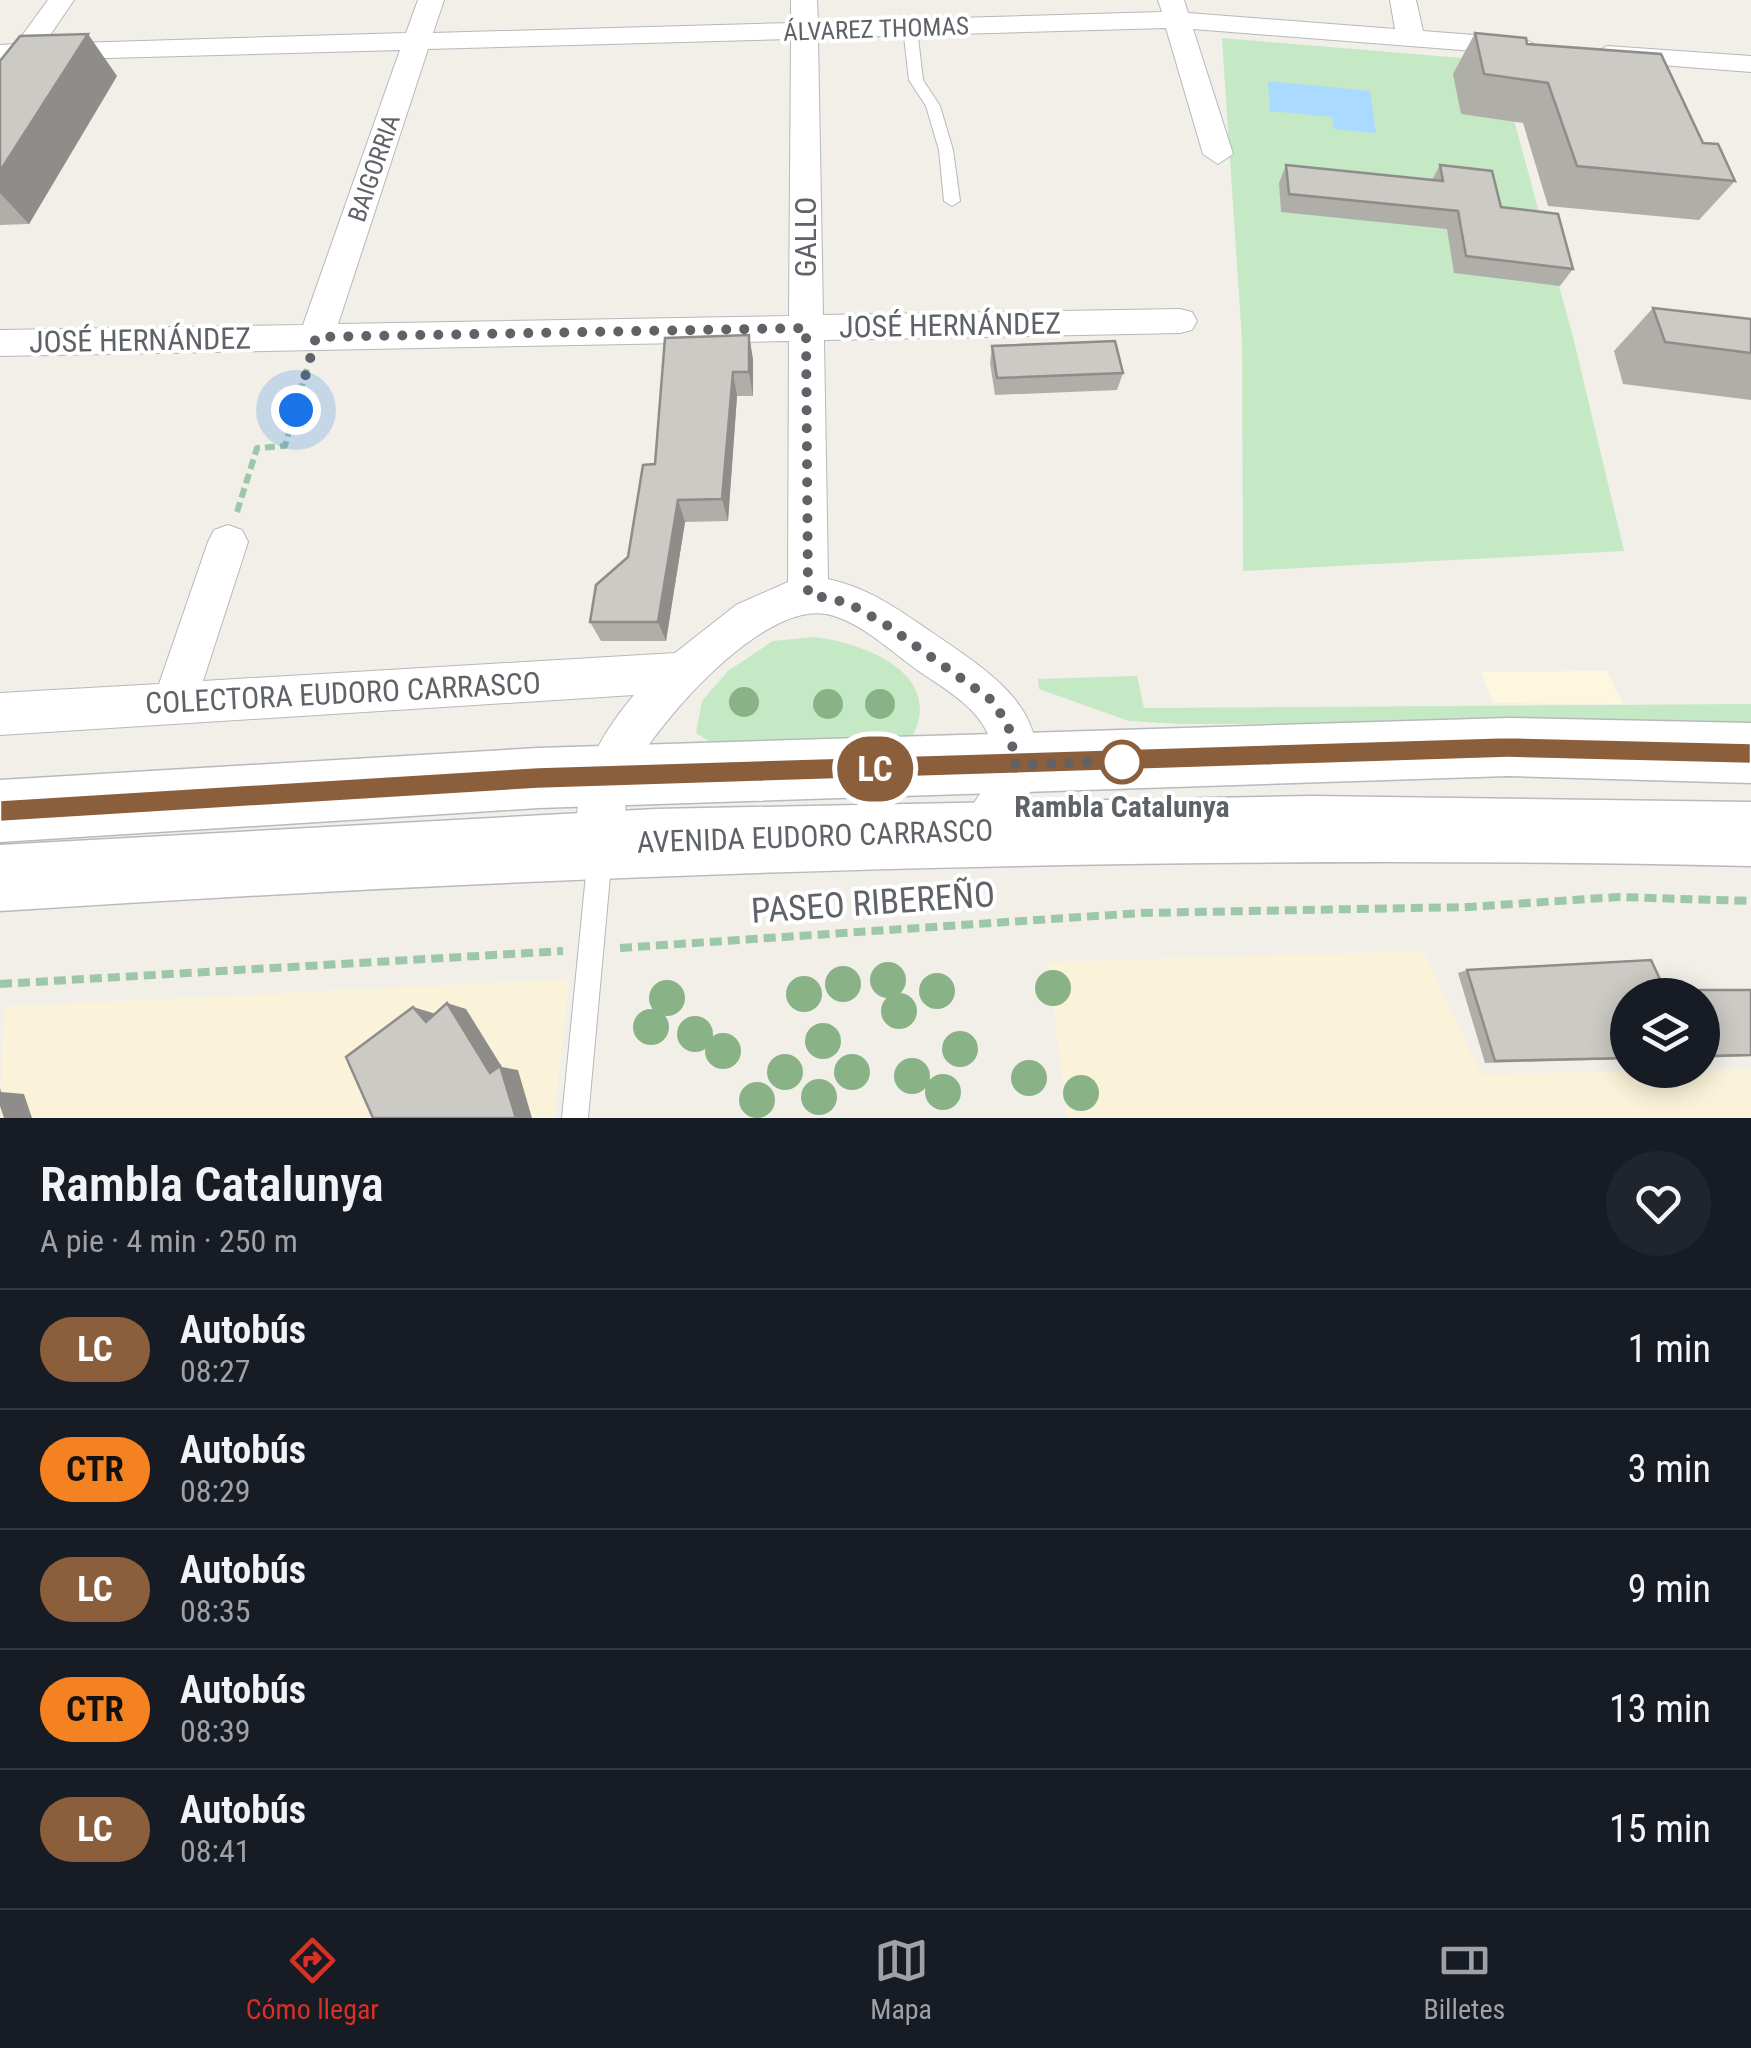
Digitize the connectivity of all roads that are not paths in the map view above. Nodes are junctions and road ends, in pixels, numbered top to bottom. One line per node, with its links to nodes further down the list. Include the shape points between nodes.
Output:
1 (61, 0): 11 (street)
2 (431, 0): 8 (street, BAIGORRIA)
3 (1403, 0): 7 (street)
4 (1175, 10): 6 (street, ÁLVAREZ THOMAS); 7 (street, ÁLVAREZ THOMAS); 14 (street)
5 (804, 16): 6 (street, ÁLVAREZ THOMAS); 8 (street, ÁLVAREZ THOMAS); 17 (street, GALLO)
6 (910, 28): 15 (lane, via 916,80 933,106)
7 (1411, 38): 9 (street, ÁLVAREZ THOMAS)
8 (417, 42): 11 (street, ÁLVAREZ THOMAS); 18 (street, BAIGORRIA)
9 (1547, 49)
10 (1586, 52): 12 (street)
11 (12, 53): 13 (street)
12 (1751, 64)
13 (0, 87)
14 (1218, 154)
15 (952, 200)
16 (1180, 320): 17 (street, JOSÉ HERNÁNDEZ)
17 (806, 328): 18 (street, JOSÉ HERNÁNDEZ); 21 (street, GALLO)
18 (316, 337): 19 (street, JOSÉ HERNÁNDEZ)
19 (0, 343)
20 (228, 542): 23 (street)
21 (808, 594): 22 (street, via 767,606); 26 (street, via 848,603 885,624 990,699 1008,724)
22 (685, 672): 23 (street, COLECTORA EUDORO CARRASCO); 27 (street, via 629,730)
23 (174, 704): 24 (street, COLECTORA EUDORO CARRASCO)
24 (0, 714)
25 (1751, 753): 26 (main road, via 1508,747)
26 (1016, 765): 27 (main road); 29 (street, via 999,815)
27 (606, 776): 28 (main road); 31 (street)
28 (0, 811)
29 (981, 831): 30 (main road, AVENIDA EUDORO CARRASCO, via 1438,824); 31 (main road, AVENIDA EUDORO CARRASCO)
30 (1751, 834)
31 (601, 842): 32 (main road, AVENIDA EUDORO CARRASCO); 33 (lane)
32 (0, 878)
33 (575, 1118)

